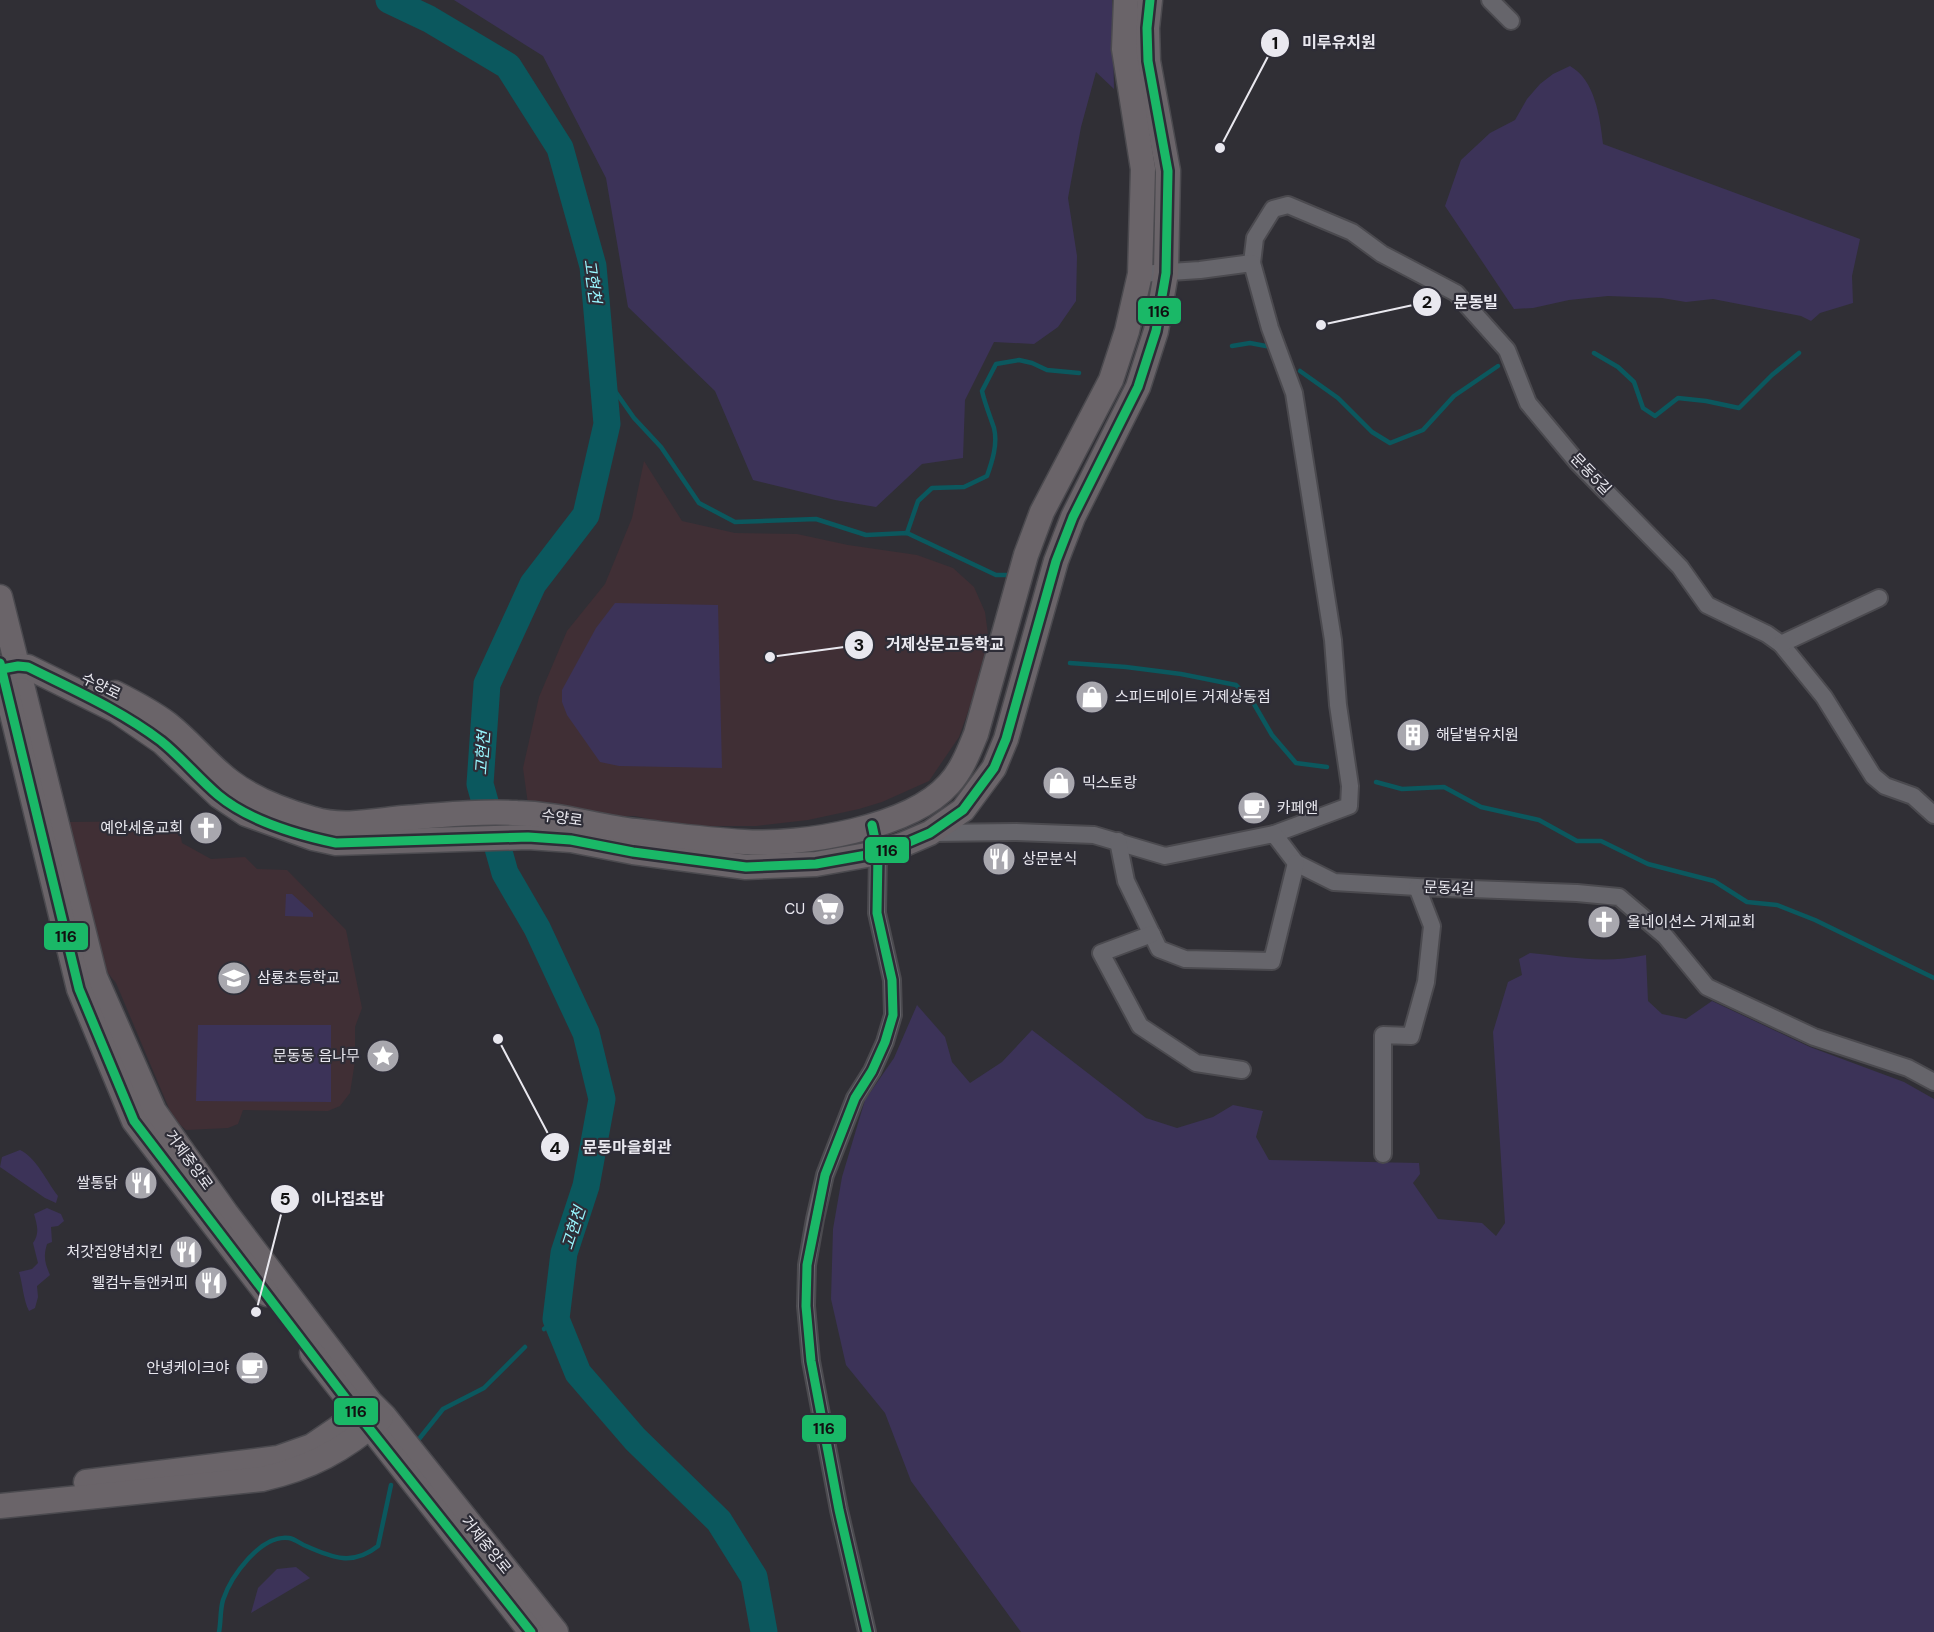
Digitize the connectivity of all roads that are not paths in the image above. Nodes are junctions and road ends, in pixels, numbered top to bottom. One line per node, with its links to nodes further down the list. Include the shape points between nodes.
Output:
1 (1126, 0): 7 (street, 수양로, via 1124,49 1143,169)
2 (1150, 0): 6 (street, 수양로, via 1148,61 1168,171)
3 (1490, 0): 4 (street)
4 (1511, 21)
5 (1252, 264): 6 (street); 10 (street, 문동5길, via 1255,238 1273,209 1288,205 1352,232 1382,254 1456,293 1507,350 1528,403 1578,463 1680,567 1707,605); 17 (street, via 1294,393 1334,640 1338,705 1350,786 1349,806)
6 (1166, 273): 7 (street); 16 (street, 수양로, via 1156,331 1137,387 1073,517 1056,561 1006,739 994,768 963,810)
7 (1140, 274): 15 (street, 수양로, via 1111,380 1042,512 1026,555 968,754 950,784 930,800 908,814)
8 (1879, 598): 10 (street)
9 (1, 602): 11 (street, 거제중앙로); 12 (street, via 19,639)
10 (1781, 644): 14 (street, 문동5길, via 1824,697 1874,776 1885,786 1913,796)
11 (7, 662): 12 (street, 수양로); 13 (street, 거제중앙로); 26 (street, 거제중앙로, via 79,988 134,1120)
12 (50, 669): 13 (street, via 34,681); 15 (street, 수양로, via 121,696 163,721 231,782 274,806 315,820 335,823 518,813 746,843 805,839); 19 (street, 수양로, via 162,742 219,796 246,814 312,838 357,843 528,837 746,867 816,864)
13 (27, 703): 27 (street, 거제중앙로, via 95,977 154,1111)
14 (1934, 815)
15 (872, 825): 19 (street)
16 (930, 833): 18 (street, via 1094,835); 19 (street, 수양로)
17 (1274, 834): 18 (street, via 1165,856); 20 (street, 문동4길)
18 (1118, 841): 22 (street, via 1126,881)
19 (878, 853): 34 (street, via 877,913 892,980 893,1015 885,1042 855,1098 825,1174 807,1265 806,1305 811,1360)
20 (1296, 863): 21 (street, 문동4길, via 1334,882); 22 (street, via 1272,961 1185,959 1159,949)
21 (1418, 887): 24 (street, 문동4길, via 1619,897 1665,936 1707,987 1814,1037 1908,1068); 25 (street, via 1432,926 1426,982 1411,1036 1383,1035)
22 (1152, 934): 23 (street, via 1101,953 1140,1026 1196,1063)
23 (1242, 1070)
24 (1934, 1082)
25 (1383, 1154)
26 (324, 1369): 27 (street, 거제중앙로); 28 (street, via 341,1399)
27 (370, 1414): 28 (street); 29 (street, 거제중앙로); 33 (street, 거제중앙로)
28 (341, 1436): 29 (street, via 371,1442); 30 (street, via 278,1458); 31 (street, via 324,1459 262,1479)
29 (390, 1454): 32 (street, 거제중앙로)
30 (0, 1490)
31 (0, 1506)
32 (531, 1632)
33 (556, 1632)
34 (867, 1632)

